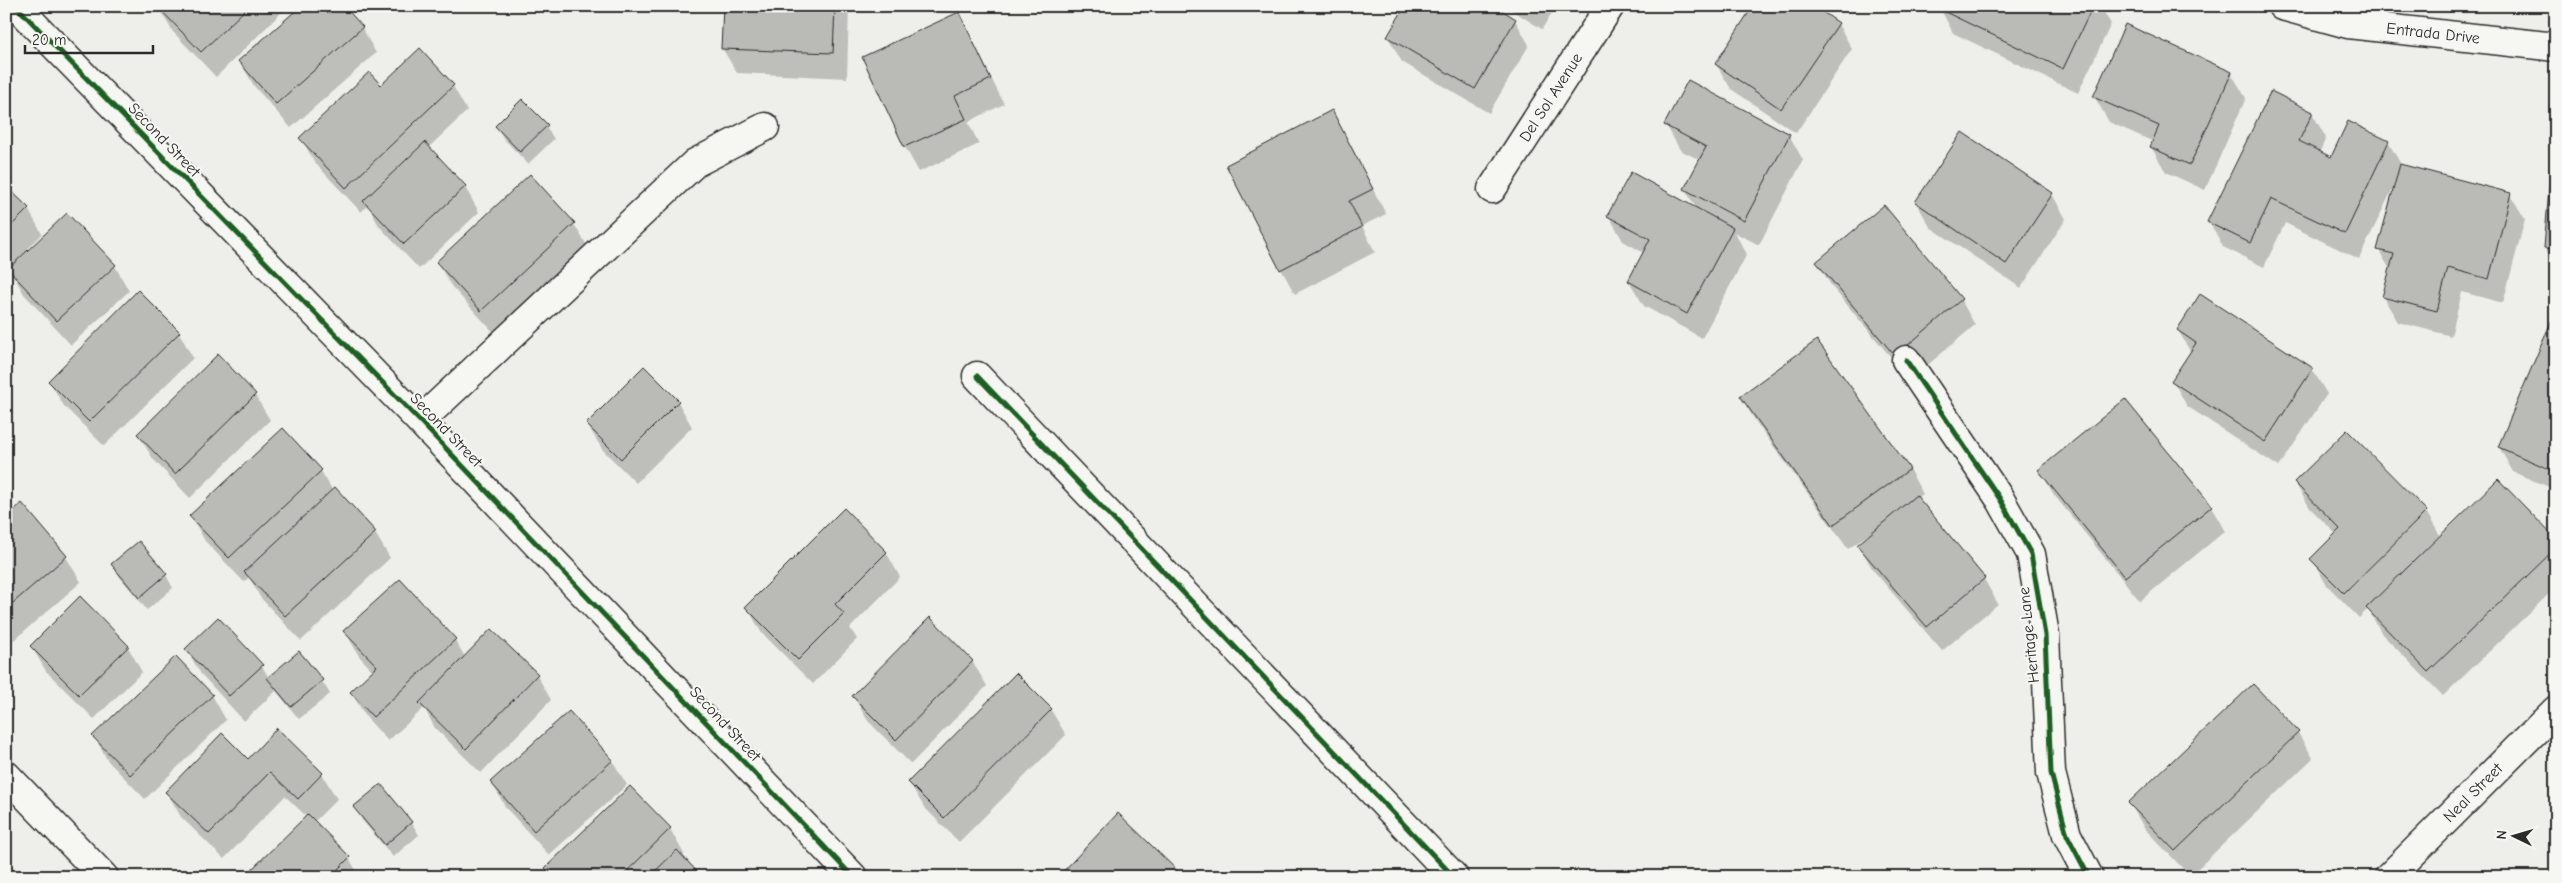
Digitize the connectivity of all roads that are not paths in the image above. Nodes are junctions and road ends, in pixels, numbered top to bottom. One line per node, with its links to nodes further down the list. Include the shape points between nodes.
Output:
1 (16, 6): 9 (street, Second Street)
2 (1610, 6): 6 (street, Del Sol Avenue)
3 (2282, 6): 4 (street, Entrada Drive, via 2348,24)
4 (2556, 47)
5 (765, 127): 9 (street, via 696,163)
6 (1492, 189)
7 (1906, 360): 15 (street, Heritage Lane, via 2000,499 2032,554 2045,635 2052,773 2068,835)
8 (977, 376): 14 (street)
9 (420, 420): 13 (street, Second Street)
10 (2556, 710): 16 (street, Neal Street)
11 (6, 775): 12 (street)
12 (104, 877)
13 (853, 877)
14 (1454, 877)
15 (2089, 877)
16 (2389, 877)

